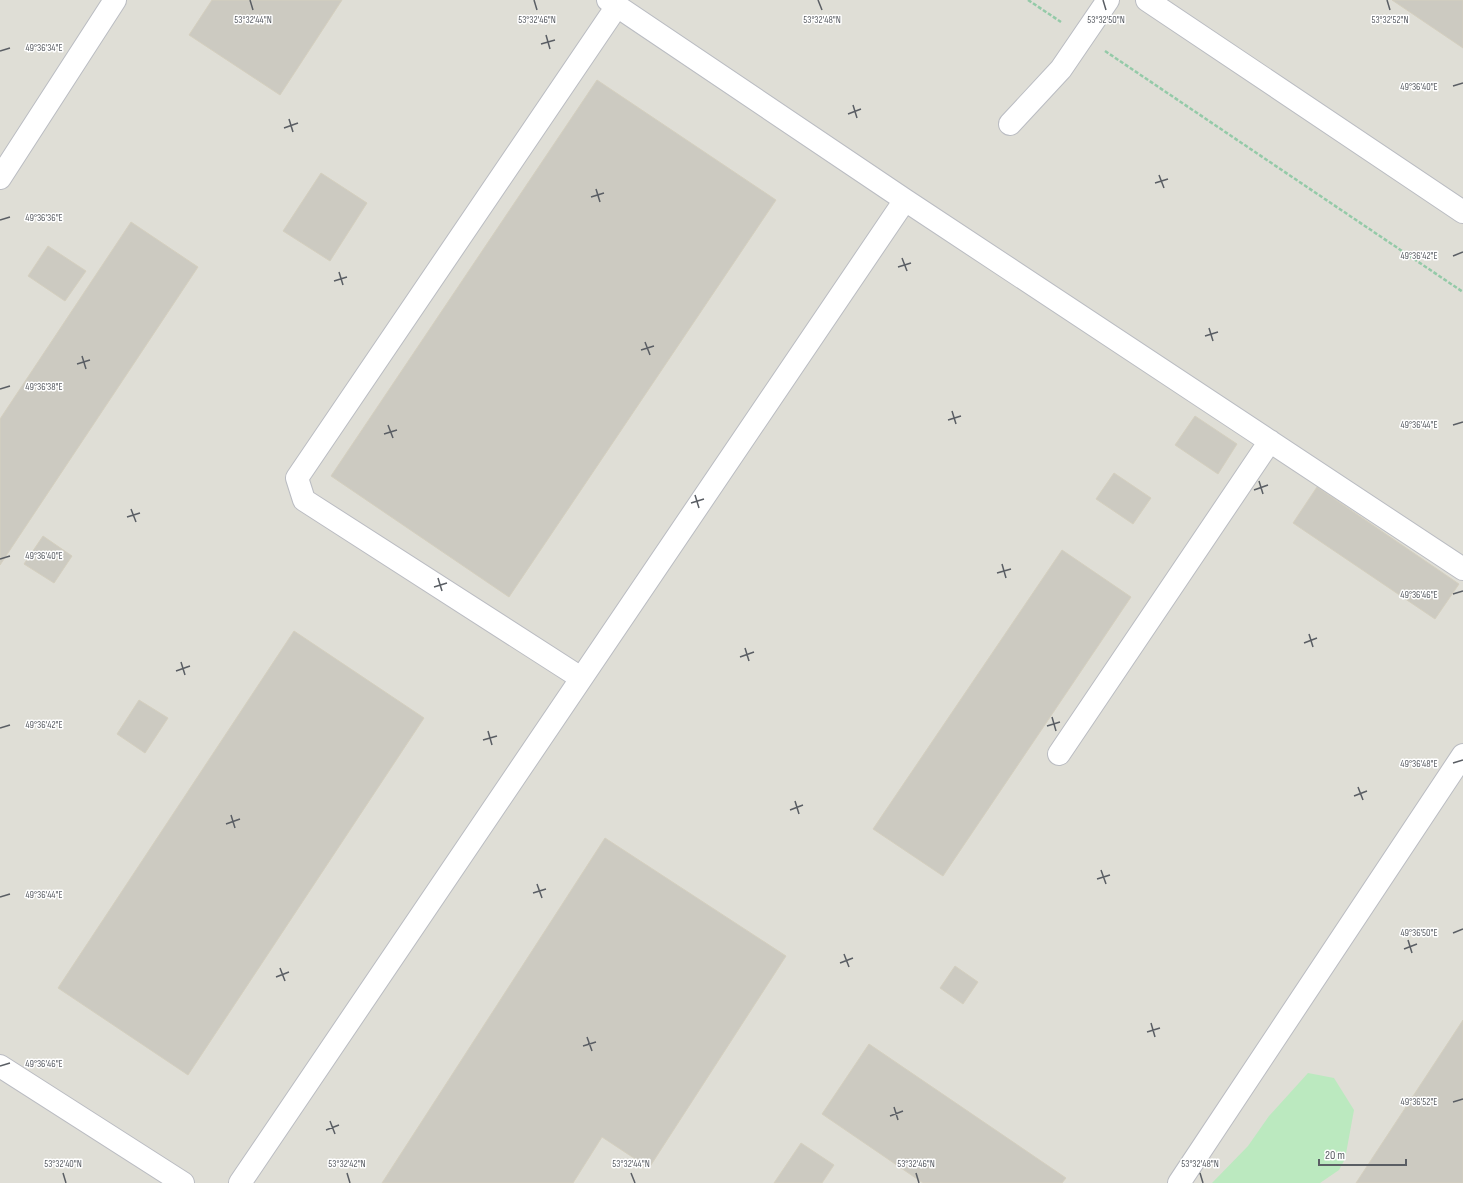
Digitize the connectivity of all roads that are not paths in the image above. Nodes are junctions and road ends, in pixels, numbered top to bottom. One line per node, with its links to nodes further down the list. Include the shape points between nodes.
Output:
1 (115, 0): 6 (street)
2 (1108, 0): 5 (street, via 1061,69)
3 (1147, 0): 8 (street)
4 (613, 3): 7 (street); 11 (street, via 297,478 304,500)
5 (1010, 124)
6 (0, 178)
7 (905, 200): 9 (street); 11 (street)
8 (1463, 212)
9 (1270, 441): 10 (street); 12 (street)
10 (1463, 569)
11 (581, 678): 16 (street)
12 (1060, 754)
13 (1463, 755): 17 (street)
14 (0, 1066): 15 (street)
15 (183, 1183)
16 (240, 1183)
17 (1180, 1183)

